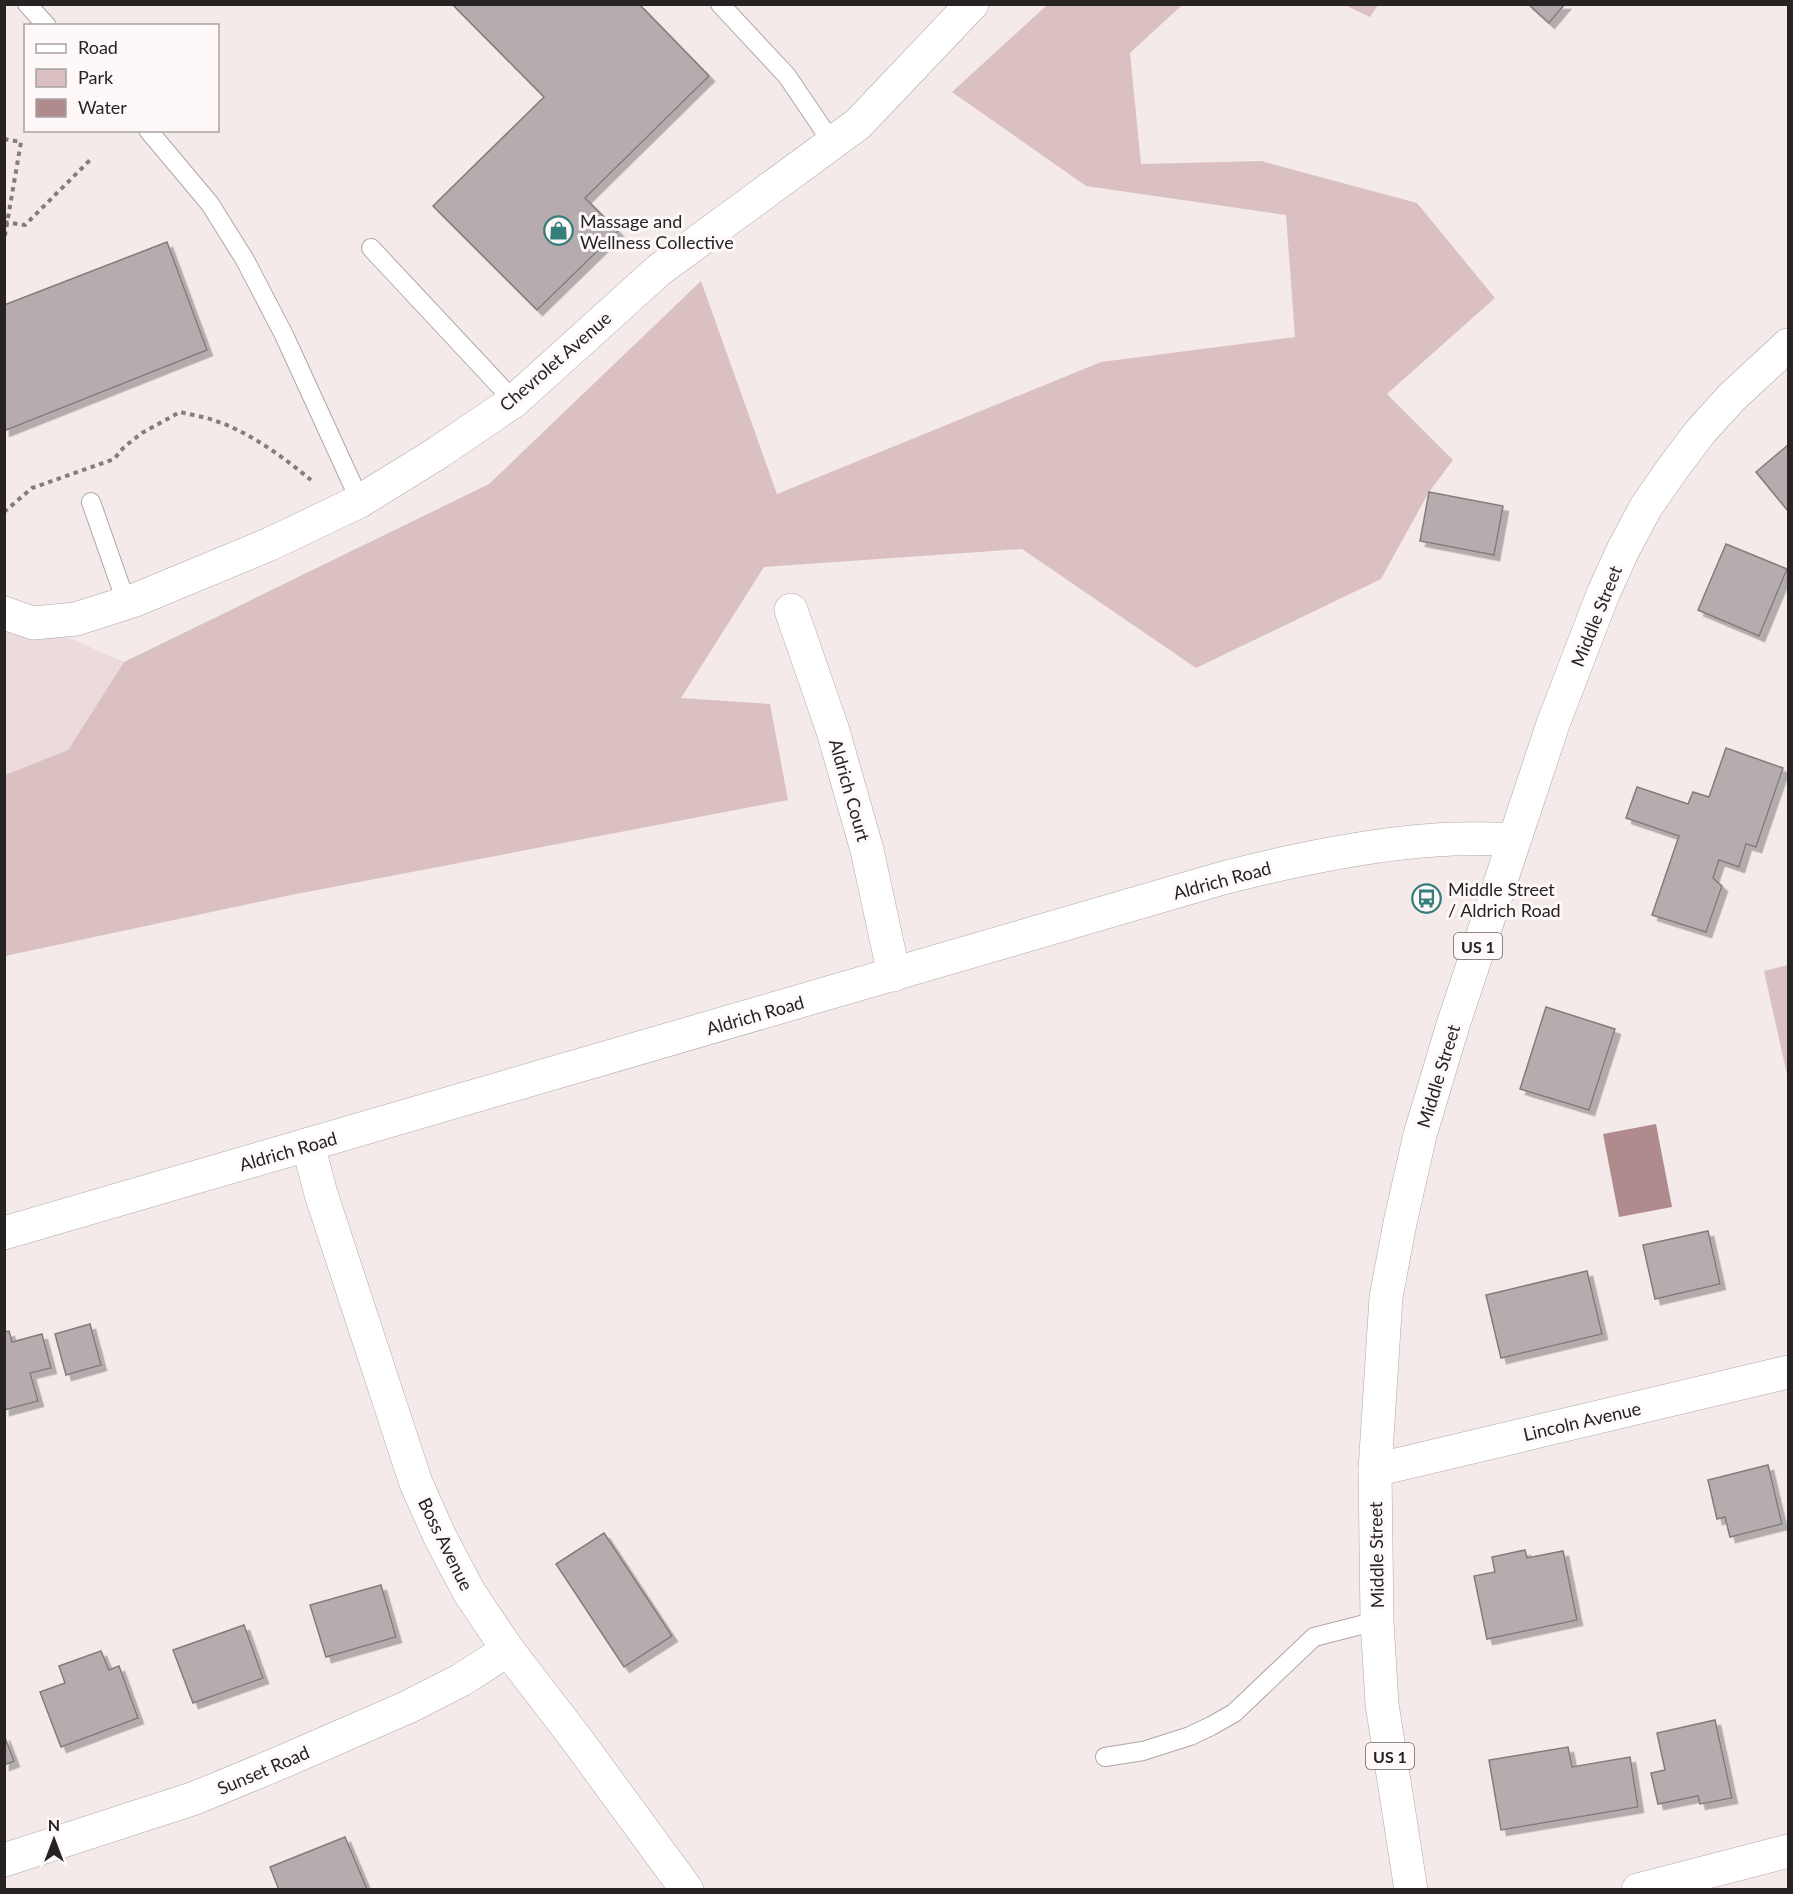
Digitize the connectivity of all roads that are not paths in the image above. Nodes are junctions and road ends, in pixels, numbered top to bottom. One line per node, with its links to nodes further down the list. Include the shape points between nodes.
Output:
1 (27, 4): 4 (lane)
2 (720, 4): 6 (lane, via 787,76)
3 (972, 4): 6 (street, Chevrolet Avenue, via 879,104)
4 (45, 24)
5 (150, 132): 10 (lane, via 210,204 245,260)
6 (833, 144): 9 (street, Chevrolet Avenue, via 659,270)
7 (371, 248): 9 (lane)
8 (1788, 345): 15 (street, Middle Street / US 1, via 1701,431 1646,507 1603,594)
9 (514, 401): 10 (street, Chevrolet Avenue)
10 (360, 501): 12 (street, Chevrolet Avenue, via 270,544)
11 (91, 502): 12 (lane)
12 (126, 602): 14 (street, Chevrolet Avenue, via 76,619 33,623)
13 (791, 610): 16 (street, Aldrich Court, via 833,731 867,850)
14 (4, 613)
15 (1513, 839): 16 (street, Aldrich Road, via 1388,844 1282,863); 20 (street, Middle Street / US 1, via 1420,1135 1400,1223 1386,1298)
16 (894, 975): 17 (street, Aldrich Road)
17 (308, 1145): 18 (street, Aldrich Road); 22 (street, Boss Avenue, via 416,1483 469,1592)
18 (4, 1233)
19 (1788, 1372): 20 (street, Lincoln Avenue)
20 (1375, 1470): 21 (street, Middle Street / US 1)
21 (1377, 1621): 23 (lane, via 1314,1637 1234,1713 1211,1726 1143,1751); 27 (street, Middle Street / US 1, via 1382,1704)
22 (508, 1650): 25 (street, Sunset Road, via 408,1707 282,1762 195,1798); 26 (street, Boss Avenue)
23 (1105, 1757)
24 (1788, 1851): 28 (street)
25 (4, 1860)
26 (687, 1890)
27 (1411, 1890)
28 (1638, 1890)

